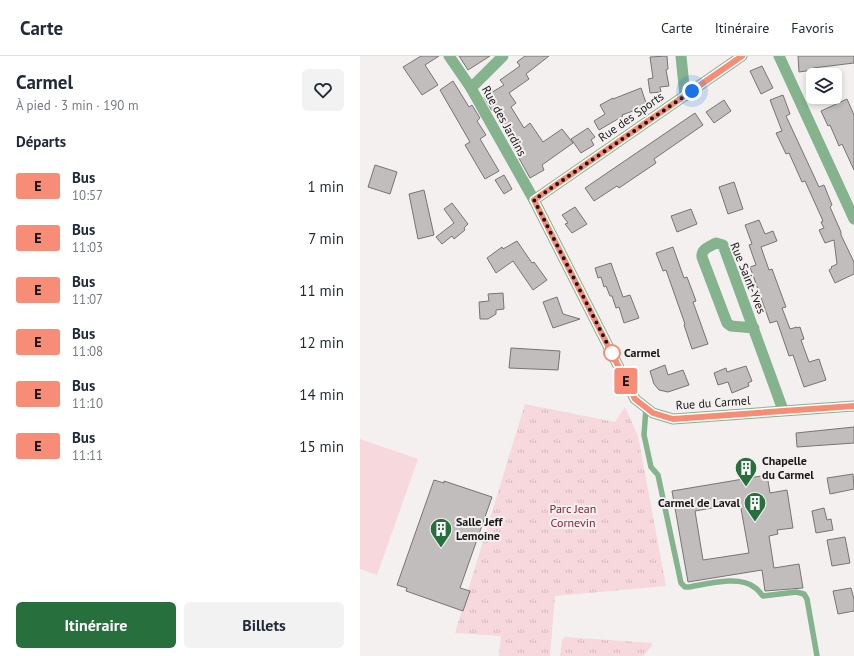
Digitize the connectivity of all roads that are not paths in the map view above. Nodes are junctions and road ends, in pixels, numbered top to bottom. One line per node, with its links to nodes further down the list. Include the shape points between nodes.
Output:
1 (449, 56): 6 (street, Rue des Jardins)
2 (502, 56): 6 (street)
3 (681, 56): 7 (street)
4 (742, 56): 7 (street, Rue des Sports)
5 (779, 56): 9 (street)
6 (471, 88): 8 (street, Rue des Jardins)
7 (685, 96): 8 (street, Rue des Sports)
8 (534, 200): 12 (street, Rue du Carmel, via 635,399)
9 (854, 219)
10 (754, 328): 10 (street, Rue Saint-Yves, via 723,244 716,243 704,250 702,257 727,323 730,326); 13 (street, Rue Saint-Yves)
11 (854, 406): 13 (street, Rue du Carmel)
12 (646, 407): 13 (street, Rue du Carmel, via 653,413 673,419); 14 (lane, via 644,435 647,453 651,467 658,475 682,583 689,587 729,581 743,582 754,586 763,596 796,592 804,594)
13 (783, 410)
14 (817, 656)

